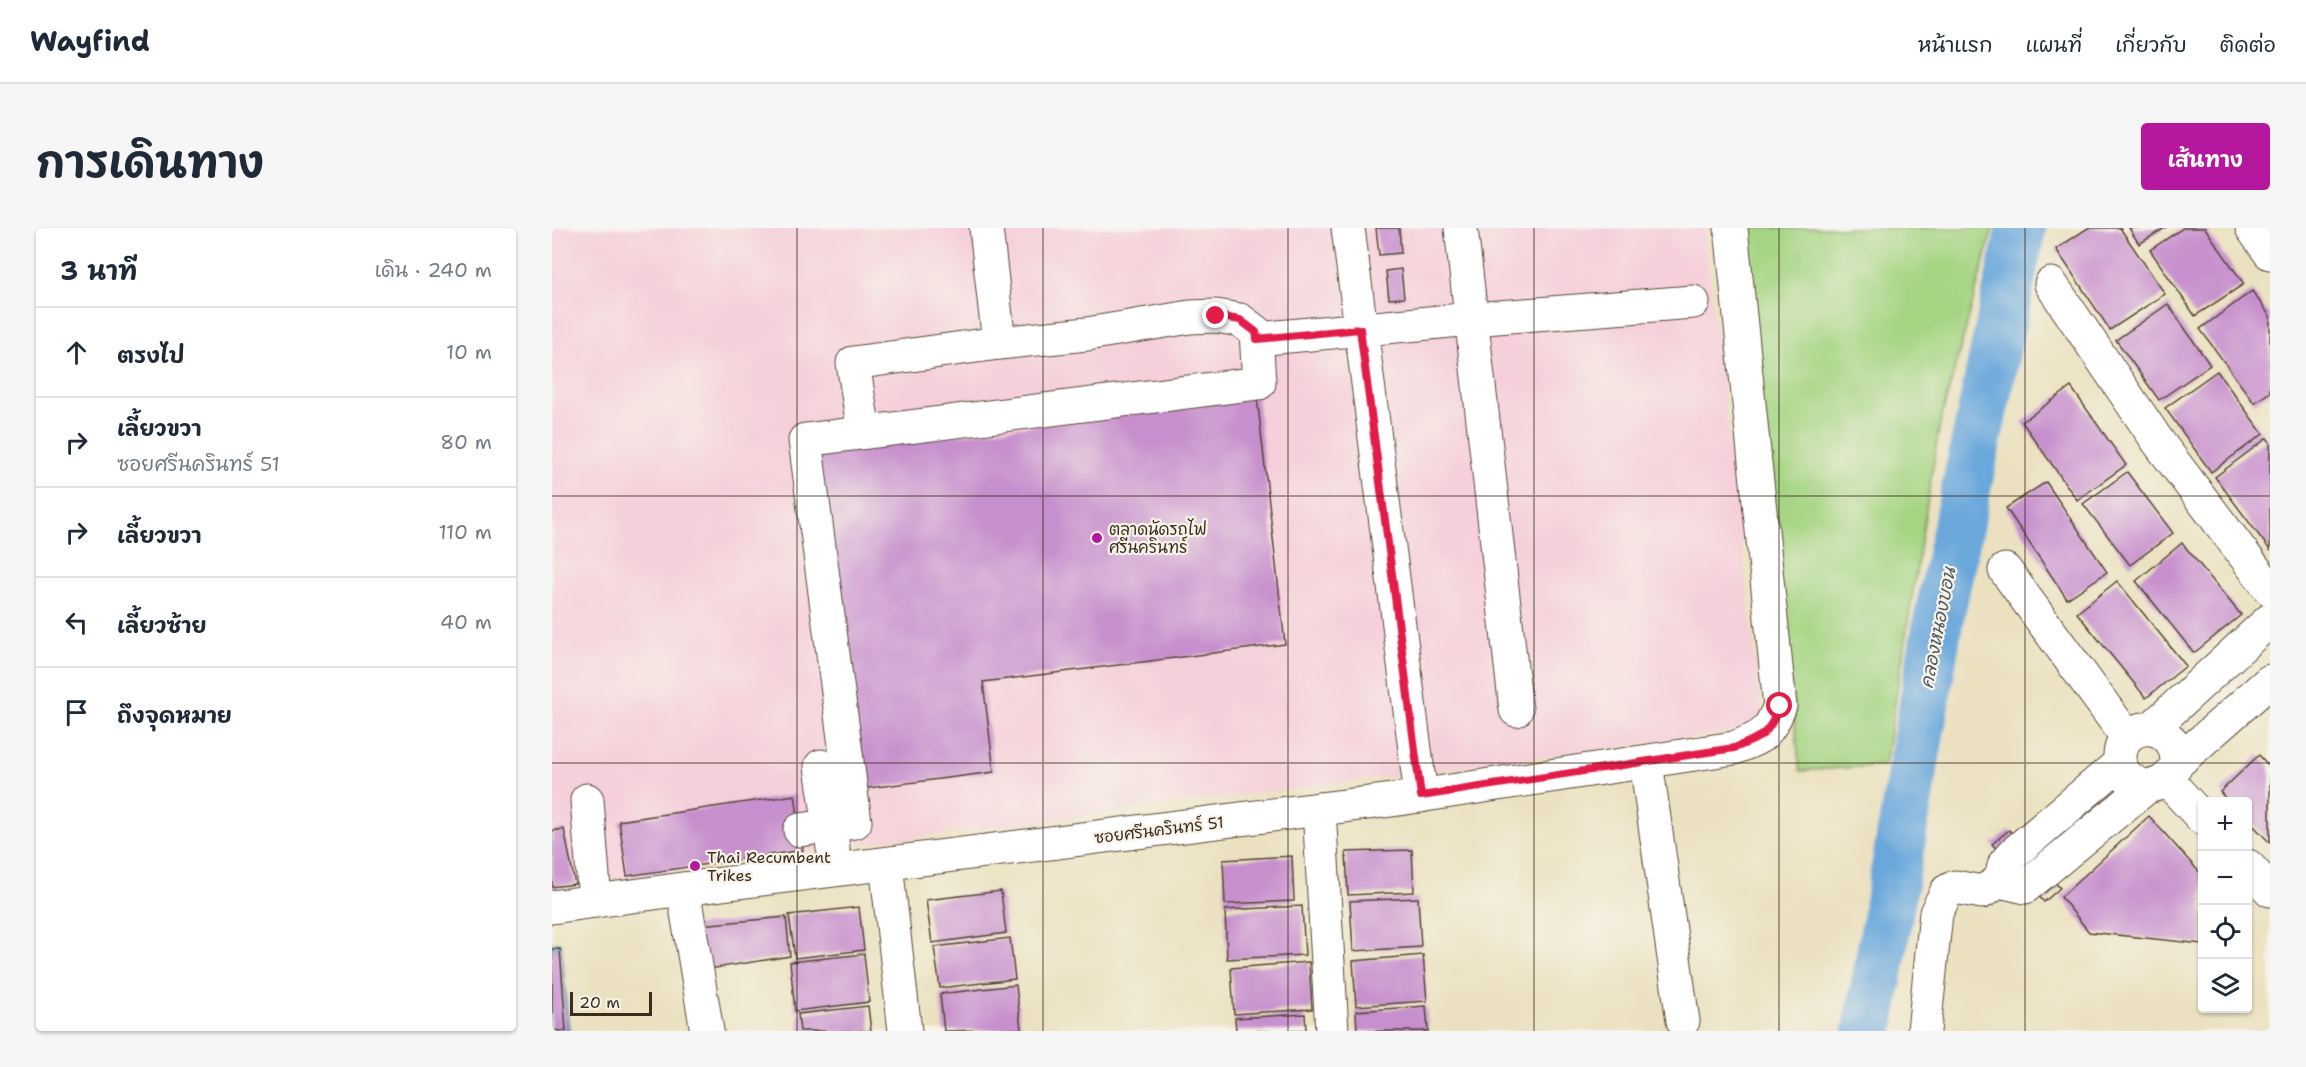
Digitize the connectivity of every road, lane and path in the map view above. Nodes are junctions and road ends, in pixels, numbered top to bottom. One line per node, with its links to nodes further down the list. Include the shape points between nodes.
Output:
1 (986, 228): 12 (street)
2 (1348, 228): 10 (street)
3 (1461, 228): 9 (street)
4 (1731, 228): 20 (street, ซอยศรีนครินทร์ 51, via 1780,706 1762,737 1734,748)
5 (2252, 228): 6 (street)
6 (2270, 253)
7 (2051, 284): 15 (street, via 2159,443)
8 (1693, 302): 9 (street)
9 (1472, 318): 10 (street); 18 (street)
10 (1360, 329): 11 (street); 23 (street)
11 (1257, 339): 12 (street, via 1256,332 1240,320 1216,316); 13 (street, via 1259,383)
12 (999, 343): 13 (street, via 853,363)
13 (864, 432): 27 (street, via 805,440 855,822)
14 (2005, 570): 19 (street)
15 (2270, 589)
16 (2270, 620): 19 (street)
17 (2270, 681): 22 (street)
18 (1516, 710)
19 (2133, 743): 22 (street, via 2123,771 2130,779 2138,784); 22 (street, via 2161,731 2174,743); 31 (street, via 2014,853 2005,863)
20 (1646, 762): 23 (street, ซอยศรีนครินทร์ 51); 36 (street)
21 (821, 766): 27 (street)
22 (2164, 776): 26 (street); 31 (street, via 2025,887)
23 (1421, 796): 25 (street, ซอยศรีนครินทร์ 51)
24 (588, 800): 34 (street)
25 (1319, 809): 28 (street, ซอยศรีนครินทร์ 51); 39 (street)
26 (2198, 814)
27 (815, 828): 29 (street)
28 (886, 864): 29 (street, ซอยศรีนครินทร์ 51); 38 (street)
29 (836, 871): 32 (street, ซอยศรีนครินทร์ 51)
30 (2252, 871): 33 (street)
31 (2000, 881): 40 (street, via 1982,892 1950,888 1939,905)
32 (682, 889): 34 (street, ซอยศรีนครินทร์ 51); 37 (street)
33 (2270, 890)
34 (596, 902): 35 (street, ซอยศรีนครินทร์ 51)
35 (552, 907)
36 (1683, 1020)
37 (707, 1031)
38 (905, 1031)
39 (1332, 1031)
40 (1924, 1031)

